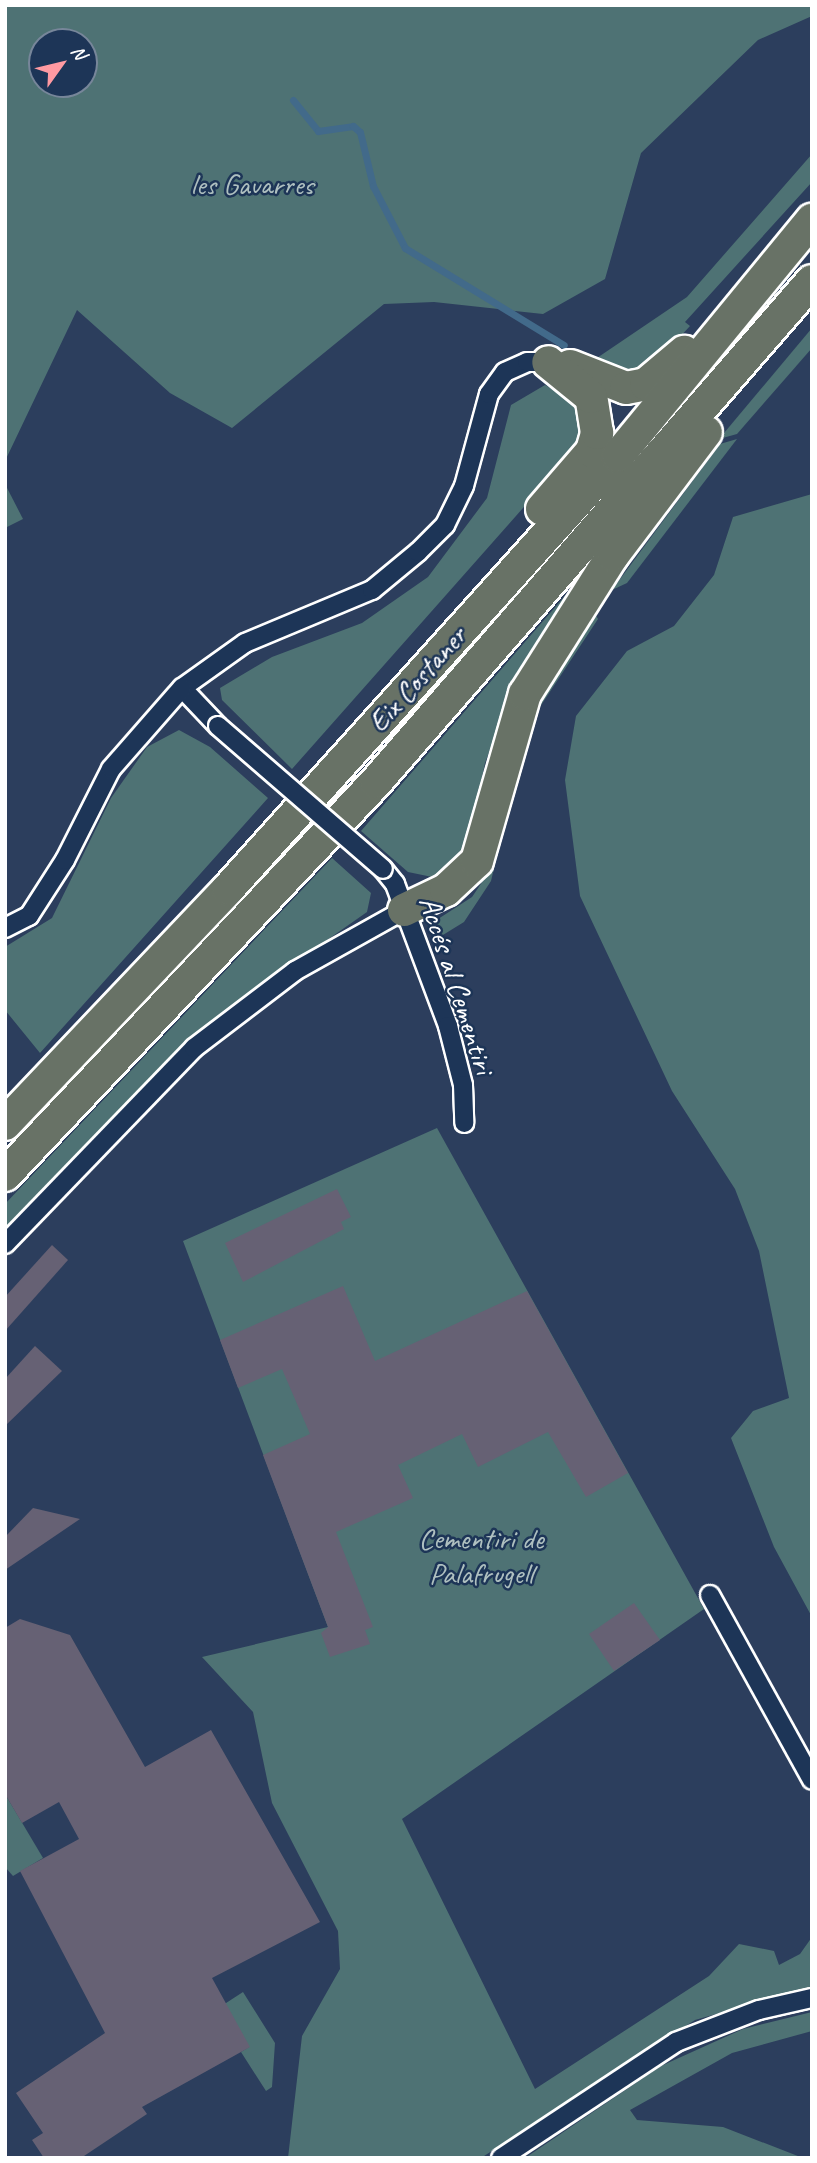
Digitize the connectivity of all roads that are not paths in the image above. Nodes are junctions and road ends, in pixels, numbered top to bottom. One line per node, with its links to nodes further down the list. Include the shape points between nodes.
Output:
1 (812, 220): 2 (highway, Eix Costaner)
2 (779, 257): 5 (highway, via 646,384 626,388); 9 (highway, Eix Costaner, via 608,467 228,889)
3 (812, 281): 12 (highway, Eix Costaner, via 376,782)
4 (812, 292): 7 (highway, via 557,637 508,738 477,861 446,890)
5 (548, 362): 6 (street, via 527,362 505,372 489,394 464,486 445,525 418,552 372,590 245,643); 9 (highway, via 591,397 597,415 592,451)
6 (182, 688): 7 (street, Accés al Cementiri, bridge, via 218,726 383,869); 8 (street, via 111,769 29,916)
7 (404, 910): 10 (street, Accés al Cementiri, via 448,1026 463,1085); 13 (street, via 295,971 194,1048)
8 (5, 928)
9 (91, 1032): 11 (highway, Eix Costaner)
10 (464, 1123)
11 (5, 1124)
12 (5, 1175)
13 (5, 1244)
14 (710, 1595): 15 (street)
15 (812, 1780)
16 (812, 1998): 17 (street, via 740,2016 676,2042)
17 (501, 2158)

